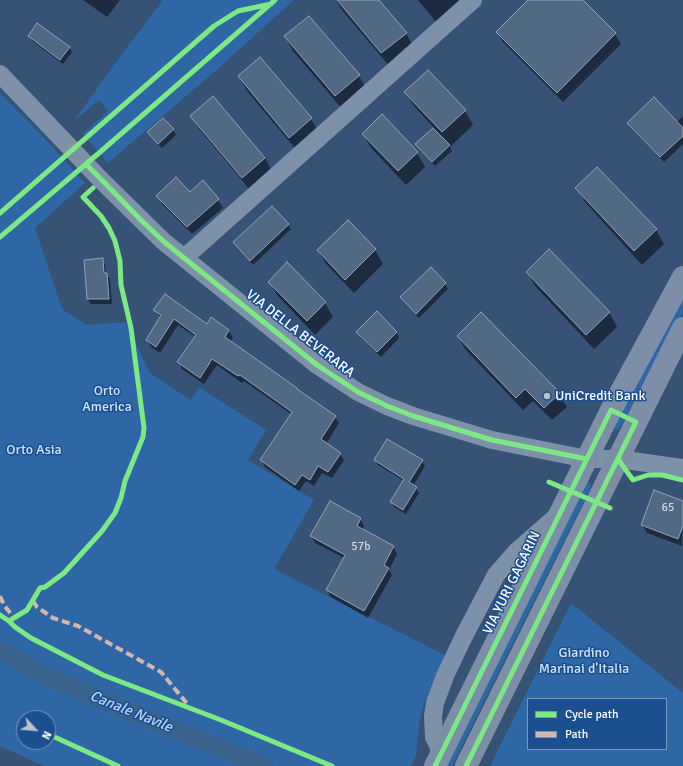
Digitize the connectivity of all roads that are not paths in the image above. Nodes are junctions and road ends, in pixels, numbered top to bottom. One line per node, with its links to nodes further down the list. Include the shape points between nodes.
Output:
1 (473, 0): 3 (street)
2 (0, 74): 3 (street, VIA DELLA BEVERARA, via 137,216)
3 (184, 258): 6 (street, VIA DELLA BEVERARA, via 317,366 375,401 413,416 492,440)
4 (683, 277): 6 (main road, VIA YURI GAGARIN)
5 (683, 328): 7 (main road)
6 (587, 459): 7 (street, VIA DELLA BEVERARA); 9 (main road, VIA YURI GAGARIN)
7 (618, 460): 8 (street, VIA DELLA BEVERARA); 11 (main road)
8 (683, 468)
9 (561, 512): 10 (main road, VIA YURI GAGARIN); 10 (street, via 517,551 496,574 488,588 445,676 435,703 432,716)
10 (438, 759)
11 (466, 766)

